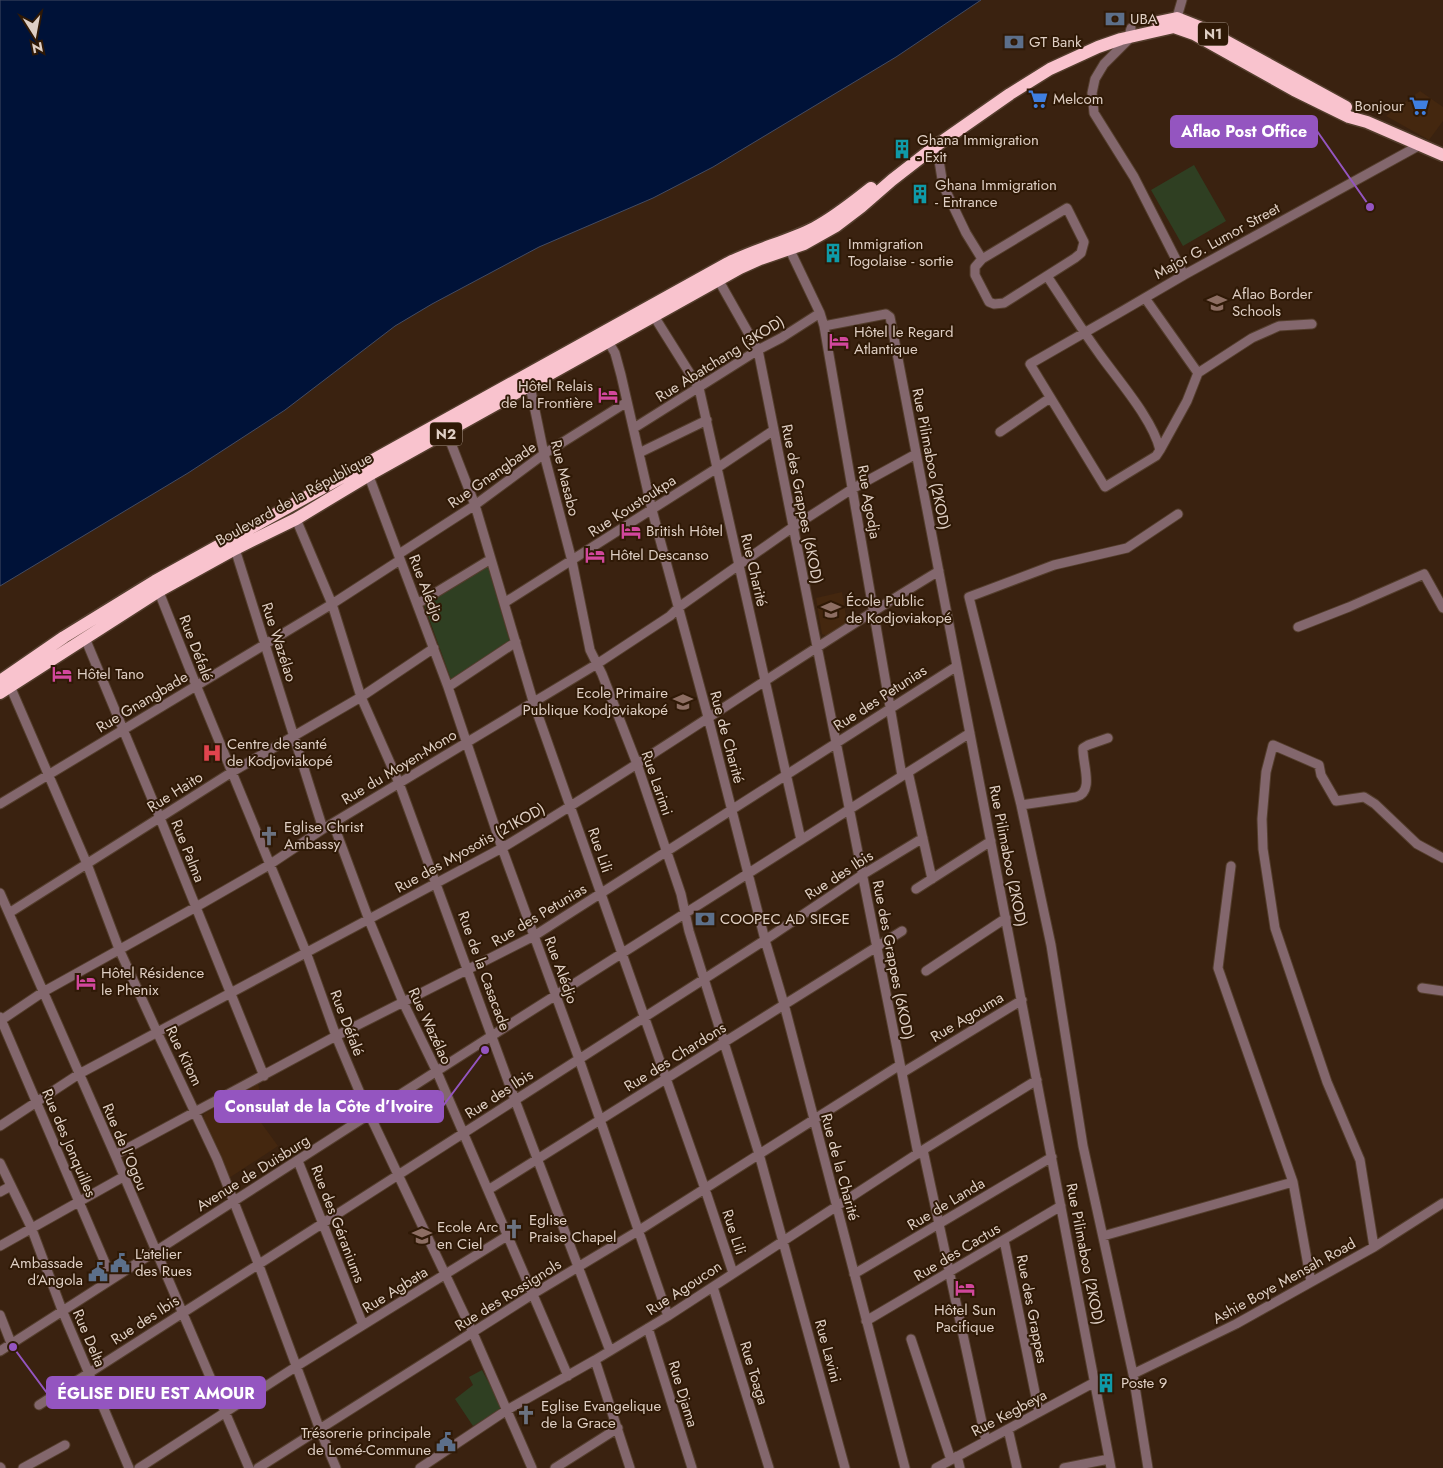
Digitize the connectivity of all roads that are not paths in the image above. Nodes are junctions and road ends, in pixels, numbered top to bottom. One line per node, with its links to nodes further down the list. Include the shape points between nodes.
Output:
1 (1182, 0): 2 (street)
2 (1175, 23): 3 (highway, N1); 5 (highway, N1, via 1202,28 1331,98 1367,122)
3 (1131, 32): 4 (highway, N1, via 1050,69); 10 (street, via 1095,78 1092,93 1094,113 1134,176)
4 (936, 142): 7 (highway, N1); 9 (street, via 944,187)
5 (1420, 145): 6 (highway, N1); 10 (street, Major G. Lumor Street)
6 (1443, 154)
7 (891, 177): 8 (highway, Boulevard de la République / N2, via 836,226 804,244)
8 (787, 244): 12 (highway, Boulevard de la République / N2); 14 (highway, Boulevard de la République / N2, via 748,253); 15 (street, Rue Agodja)
9 (982, 259): 11 (street, via 975,266 974,275 989,302 994,304 1004,303); 11 (street, via 1066,208 1084,242 1083,248 1076,258)
10 (1184, 275): 13 (street, Major G. Lumor Street)
11 (1047, 276): 18 (street)
12 (719, 280): 14 (highway, Boulevard de la République / N2); 20 (street, Rue des Grappes (6KOD))
13 (1145, 298): 18 (street, Major G. Lumor Street); 21 (street)
14 (651, 312): 19 (highway, Boulevard de la République / N2); 23 (street, Rue Charité)
15 (820, 313): 17 (street, Rue Agodja); 20 (street, Rue Abatchang (3KOD))
16 (1312, 324): 21 (street, via 1279,326 1252,338)
17 (824, 326): 34 (street, Rue Pilimaboo (2KOD), via 886,314 890,317); 37 (street, Rue Agodja)
18 (1084, 333): 24 (street, Major G. Lumor Street, via 1030,364); 31 (street, via 1138,407 1158,440)
19 (605, 338): 22 (highway, Boulevard de la République / N2); 25 (street, Rue de Charité, via 615,353); 36 (highway, Boulevard de la République / N2)
20 (758, 350): 23 (street, Rue Abatchang (3KOD)); 28 (street, Rue des Grappes (6KOD))
21 (1198, 373): 31 (street)
22 (530, 386): 30 (highway, Boulevard de la République / N2); 33 (street, Rue Masabo)
23 (698, 388): 26 (street, Rue Charité); 27 (street, Rue Abatchang (3KOD))
24 (1050, 398): 29 (street); 31 (street, via 1105,487 1156,456)
25 (628, 402): 27 (street, Rue de Charité); 33 (street, Rue Gnangbade)
26 (707, 420): 32 (street); 35 (street, Rue Charité)
27 (634, 428): 32 (street, Rue de Charité)
28 (774, 430): 35 (street, Rue Koustoukpa); 42 (street, Rue des Grappes (6KOD))
29 (1000, 432)
30 (447, 433): 36 (highway, Boulevard de la République / N2); 38 (street, Rue Lili)
31 (1160, 450)
32 (639, 453): 39 (street, Rue de Charité)
33 (544, 454): 38 (street, Rue Gnangbade); 46 (street, Rue Masabo)
34 (916, 454): 37 (street, Rue du Moyen-Mono); 48 (street, Rue Pilimaboo (2KOD))
35 (718, 468): 39 (street, Rue Koustoukpa); 47 (street, Rue Charité)
36 (367, 470): 41 (highway, Boulevard de la République / N2); 44 (street, Rue Alédjo); 49 (highway, Boulevard de la République / N2)
37 (852, 489): 42 (street, Rue du Moyen-Mono); 55 (street, Rue Agodja)
38 (475, 505): 44 (street, Rue Gnangbade); 45 (street, Rue Lili)
39 (652, 510): 46 (street, Rue Koustoukpa); 53 (street, Rue de Charité)
40 (1178, 514): 85 (street, via 1127,548 1054,565 969,597)
41 (296, 519): 43 (highway, Boulevard de la République / N2); 51 (street, Rue de la Casacade)
42 (793, 527): 47 (street, Rue du Moyen-Mono); 60 (street, Rue des Grappes (6KOD))
43 (235, 549): 49 (highway, Boulevard de la République / N2); 59 (street, Rue Wazélao)
44 (400, 557): 51 (street, Rue Gnangbade); 52 (street, Rue Alédjo)
45 (491, 559): 50 (street, Rue Lili); 52 (street)
46 (572, 561): 50 (street, Rue Koustoukpa); 62 (street, Rue Masabo, via 590,650)
47 (739, 565): 53 (street, Rue du Moyen-Mono); 64 (street, Rue Charité)
48 (939, 572): 55 (street, Rue des Myosotis (21KOD)); 63 (street, Rue Pilimaboo (2KOD))
49 (157, 586): 57 (highway, Boulevard de la République / N2); 65 (street, Rue Défalé); 67 (highway, Boulevard de la République / N2, via 64,637)
50 (504, 603): 58 (street, Rue Lili)
51 (332, 604): 59 (street, Rue Gnangbade); 68 (street, Rue de la Casacade)
52 (417, 604): 61 (street, Rue Alédjo)
53 (679, 607): 62 (street, Rue du Moyen-Mono); 71 (street, Rue de Charité)
54 (1443, 608): 56 (street, via 1424,574)
55 (873, 610): 60 (street, Rue des Myosotis (21KOD)); 70 (street, Rue Agodja)
56 (1298, 627)
57 (85, 638): 67 (highway, Boulevard de la République / N2); 72 (street, Rue Palma)
58 (516, 642): 66 (street); 69 (street, Rue Lili)
59 (264, 645): 65 (street, Rue Gnangbade); 74 (street, Rue Wazélao)
60 (817, 647): 64 (street, Rue des Myosotis (21KOD)); 77 (street, Rue des Grappes (6KOD))
61 (434, 648): 66 (street, Rue Alédjo); 68 (street, Rue Haito)
62 (596, 664): 69 (street, Rue du Moyen-Mono); 78 (street, Rue Larimi)
63 (957, 666): 70 (street, Rue des Petunias); 73 (street, Rue Pilimaboo (2KOD))
64 (765, 682): 71 (street, Rue des Myosotis (21KOD)); 82 (street, Rue Charité)
65 (196, 686): 72 (street, Rue Gnangbade); 79 (street, Rue Défalé)
66 (448, 686): 76 (street, Rue Alédjo)
67 (3, 687): 81 (street, Rue Kitom)
68 (362, 697): 74 (street, Rue Haito); 83 (street, Rue de la Casacade)
69 (533, 701): 76 (street, Rue du Moyen-Mono); 86 (street, Rue Lili)
70 (890, 708): 77 (street, Rue des Petunias); 80 (street, Rue Agodja)
71 (708, 717): 78 (street, Rue des Myosotis (21KOD)); 88 (street, Rue de Charité)
72 (123, 730): 81 (street, Rue Gnangbade); 89 (street, Rue Palma)
73 (970, 733): 80 (street, Avenue de Duisburg); 94 (street, Rue Pilimaboo (2KOD))
74 (295, 735): 79 (street, Rue Haito); 91 (street, Rue Wazélao)
75 (1108, 738): 85 (street, via 1084,748 1086,788 1081,795)
76 (467, 742): 83 (street, Rue du Moyen-Mono); 95 (street, Rue Alédjo)
77 (836, 743): 82 (street, Rue des Petunias); 87 (street, Rue des Grappes (6KOD))
78 (637, 764): 86 (street, Rue des Myosotis (21KOD)); 96 (street, Rue Larimi)
79 (232, 772): 89 (street, Rue Haito); 99 (street, Rue Défalé)
80 (905, 774): 87 (street, Avenue de Duisburg); 92 (street, Rue Agodja)
81 (49, 775): 84 (street, Rue Gnangbade); 98 (street, Rue Kitom)
82 (786, 775): 88 (street, Rue des Petunias); 93 (street, Rue Charité)
83 (399, 783): 90 (street, Rue du Moyen-Mono); 104 (street, Rue de la Casacade)
84 (0, 804)
85 (1020, 805): 176 (street, via 1051,944 1083,1146)
86 (570, 807): 95 (street, Rue des Myosotis (21KOD)); 107 (street, Rue Lili)
87 (849, 808): 93 (street, Avenue de Duisburg); 102 (street, Rue des Grappes (6KOD))
88 (732, 810): 96 (street, Rue des Petunias); 101 (street, Rue de Charité)
89 (160, 818): 98 (street, Rue Haito); 108 (street, Rue Palma)
90 (333, 823): 91 (street, Rue du Moyen-Mono); 112 (street, Rue Wazélao)
91 (323, 828): 99 (street, Rue du Moyen-Mono)
92 (923, 838): 102 (street, Rue des Ibis); 103 (street, Rue Agodja)
93 (800, 840): 101 (street, Avenue de Duisburg)
94 (991, 842): 103 (street); 111 (street, Rue Pilimaboo (2KOD))
95 (502, 848): 104 (street, Rue des Myosotis (21KOD)); 114 (street, Rue Alédjo)
96 (667, 852): 107 (street, Rue des Petunias); 110 (street, Rue Larimi)
97 (1443, 858): 180 (street, via 1417,844 1364,797 1336,801 1321,776 1319,765 1273,745 1266,772 1262,819 1263,849 1275,928 1327,1082 1360,1160)
98 (87, 864): 109 (street, Rue Haito); 117 (street, Rue Kitom)
99 (269, 865): 108 (street, Rue du Moyen-Mono); 118 (street, Rue Défalé)
100 (1231, 866): 161 (street, via 1218,968)
101 (748, 874): 110 (street, Avenue de Duisburg); 115 (street, Rue de la Charité)
102 (862, 875): 115 (street, Rue des Ibis); 116 (street, Rue des Grappes (6KOD))
103 (932, 879): 105 (street)
104 (437, 883): 112 (street, Rue des Myosotis (21KOD)); 120 (street, Rue de la Casacade)
105 (916, 889)
106 (0, 893): 109 (street, Rue de l'Ogou)
107 (600, 894): 114 (street, Rue des Petunias); 119 (street, Rue Lili)
108 (196, 907): 117 (street, Rue du Moyen-Mono); 126 (street, Rue Palma)
109 (5, 909): 125 (street, Rue de l'Ogou)
110 (685, 914): 119 (street, Avenue de Duisburg); 122 (street, Rue Larimi)
111 (1006, 918): 121 (street); 128 (street, Rue Pilimaboo (2KOD))
112 (369, 920): 118 (street, Rue des Myosotis (21KOD)); 129 (street, Rue Wazélao)
113 (902, 931): 116 (street, Rue des Chardons)
114 (534, 936): 120 (street, Rue des Petunias); 127 (street, Rue Alédjo)
115 (765, 940): 122 (street, Rue des Ibis); 130 (street, Rue de la Charité)
116 (876, 946): 130 (street, Rue des Chardons); 138 (street, Rue des Grappes (6KOD))
117 (119, 949): 125 (street, Rue du Moyen-Mono); 133 (street, Rue Kitom)
118 (306, 952): 126 (street, Rue des Myosotis (21KOD)); 135 (street, Rue Défalé)
119 (622, 954): 127 (street, Avenue de Duisburg); 131 (street, Rue Lili)
120 (468, 971): 129 (street, Rue des Petunias); 134 (street, Rue de la Casacade)
121 (926, 971)
122 (705, 978): 131 (street, Rue des Ibis); 136 (street, Rue Larimi)
123 (1422, 988): 124 (street)
124 (1443, 991)
125 (43, 992): 132 (street, Rue du Moyen-Mono); 140 (street, Rue de l'Ogou)
126 (230, 992): 133 (street, Rue des Myosotis (21KOD)); 141 (street, Rue Palma)
127 (556, 996): 134 (street, Avenue de Duisburg); 137 (street, Rue Alédjo)
128 (1022, 1000): 138 (street, Rue Agouma); 143 (street, Rue Pilimaboo (2KOD))
129 (403, 1002): 135 (street, Rue des Petunias); 139 (street, Rue Wazélao)
130 (784, 1004): 136 (street, Rue des Chardons); 148 (street, Rue de la Charité)
131 (644, 1017): 137 (street, Rue des Ibis); 142 (street, Rue Lili)
132 (0, 1019): 145 (street, Rue des Jonquilles)
133 (157, 1032): 140 (street, Rue des Myosotis (21KOD)); 146 (street, Rue Kitom)
134 (493, 1035): 139 (street, Avenue de Duisburg); 144 (street, Rue de la Casacade)
135 (336, 1036): 141 (street, Rue des Petunias); 147 (street, Rue Défalé)
136 (724, 1042): 142 (street, Rue des Chardons); 153 (street, Rue Lavini)
137 (579, 1059): 144 (street, Rue des Ibis); 149 (street, Rue Alédjo)
138 (901, 1069): 148 (street, Rue des Rossignols); 152 (street, Rue des Grappes (6KOD))
139 (437, 1072): 147 (street, Avenue de Duisburg); 151 (street, Rue Wazélao)
140 (79, 1074): 145 (street, Rue des Myosotis (21KOD)); 154 (street, Rue de l'Ogou)
141 (264, 1076): 146 (street, Rue des Petunias)
142 (666, 1079): 149 (street, Rue des Chardons); 163 (street, Rue Lili)
143 (1037, 1080): 152 (street, Rue Agoucon); 155 (street, Rue Pilimaboo (2KOD))
144 (515, 1100): 151 (street, Rue des Ibis); 156 (street, Rue de la Casacade)
145 (37, 1103): 150 (street, Rue des Myosotis (21KOD)); 167 (street, Rue des Jonquilles)
146 (196, 1113): 154 (street, Rue des Petunias); 166 (street, Rue Kitom)
147 (370, 1115): 157 (street, Avenue de Duisburg); 159 (street, Rue Défalé)
148 (813, 1119): 153 (street, Rue des Rossignols); 169 (street, Rue de la Charité)
149 (600, 1120): 156 (street, Rue des Chardons); 174 (street, Rue Alédjo)
150 (0, 1126)
151 (463, 1133): 159 (street, Rue des Ibis); 164 (street, Rue Wazélao)
152 (920, 1152): 169 (street, Rue Agoucon); 172 (street, Rue des Grappes (6KOD))
153 (760, 1154): 163 (street, Rue des Rossignols); 178 (street, Rue Lavini)
154 (115, 1155): 160 (street, Rue de l'Ogou)
155 (1052, 1157): 168 (street, Rue Pilimaboo (2KOD)); 172 (street, Rue de Landa)
156 (538, 1160): 164 (street, Rue des Chardons); 183 (street, Rue de la Casacade)
157 (298, 1161): 166 (street, Avenue de Duisburg); 171 (street, Rue des Géraniums)
158 (0, 1163): 162 (street, Rue Delta)
159 (398, 1174): 171 (street, Rue des Ibis); 187 (street, Rue Défalé)
160 (123, 1177): 167 (street); 181 (street, Rue de l'Ogou)
161 (1293, 1182): 176 (street); 189 (street)
162 (11, 1186): 165 (street); 173 (street, Rue Delta)
163 (705, 1188): 174 (street, Rue des Rossignols); 185 (street, Rue Lili)
164 (488, 1190): 175 (street, Rue Wazélao)
165 (0, 1192)
166 (233, 1201): 181 (street, Avenue de Duisburg); 182 (street, Rue Kitom)
167 (79, 1202): 173 (street); 188 (street, Rue des Jonquilles)
168 (1061, 1206): 177 (street, Rue des Cactus); 209 (street, Rue Pilimaboo (2KOD))
169 (836, 1207): 178 (street, Rue Agoucon); 186 (street, Rue de la Charité)
170 (1441, 1208): 180 (street, Ashie Boye Mensah Road)
171 (322, 1224): 182 (street, Rue des Ibis); 197 (street, Rue des Géraniums)
172 (939, 1224): 184 (street, Rue des Grappes (6KOD)); 186 (street, Rue de Landa)
173 (31, 1227): 179 (street); 192 (street, Rue Delta)
174 (638, 1231): 183 (street, Rue des Rossignols); 195 (street, Rue Alédjo)
175 (507, 1236): 187 (street, Rue Agbata); 191 (street, Rue Wazélao)
176 (1103, 1236): 207 (street)
177 (1004, 1240): 184 (street, Rue des Cactus); 213 (street, Rue des Grappes)
178 (784, 1242): 185 (street, Rue Agoucon); 233 (street, Rue Lavini)
179 (0, 1246)
180 (1374, 1247): 189 (street, Ashie Boye Mensah Road)
181 (155, 1251): 188 (street, Avenue de Duisburg); 193 (street, Rue de l'Ogou)
182 (258, 1263): 193 (street, Rue des Ibis); 205 (street, Rue Kitom)
183 (579, 1267): 191 (street, Rue des Rossignols); 203 (street, Rue de la Casacade)
184 (949, 1272): 196 (street, Rue des Cactus); 217 (street, Rue des Grappes (6KOD))
185 (732, 1273): 190 (street, Rue Agoucon)
186 (854, 1274): 196 (street, Rue de la Charité)
187 (445, 1275): 197 (street, Rue Agbata); 199 (street, Rue Défalé)
188 (112, 1279): 192 (street, Avenue de Duisburg)
189 (1311, 1282): 207 (street, Ashie Boye Mensah Road, via 1236,1324)
190 (712, 1287): 195 (street, Rue Agoucon); 232 (street, Rue Toaga)
191 (533, 1294): 199 (street, Rue des Rossignols); 208 (street, Rue Wazélao)
192 (62, 1310): 201 (street, Avenue de Duisburg); 206 (street, Rue Delta)
193 (182, 1313): 206 (street, Rue des Ibis); 212 (street, Rue de l'Ogou)
194 (0, 1315): 201 (street)
195 (668, 1316): 198 (street, Rue Agoucon)
196 (866, 1321): 234 (street, Rue de la Charité)
197 (363, 1325): 205 (street, Rue Agbata)
198 (648, 1328): 203 (street, Rue Agoucon); 231 (street, Rue Djama)
199 (473, 1333): 211 (street, Rue Défalé); 216 (street, Rue des Rossignols)
200 (912, 1339): 219 (street)
201 (11, 1344): 202 (street, Avenue de Duisburg)
202 (0, 1351)
203 (610, 1351): 204 (street, Rue Agoucon)
204 (595, 1360): 208 (street, Rue Agoucon); 214 (street)
205 (297, 1366): 212 (street, Rue Agbata); 216 (street, Rue Kitom)
206 (89, 1373): 210 (street, Rue des Ibis); 222 (street, Rue Delta)
207 (1133, 1374): 239 (street)
208 (568, 1376): 211 (street, Rue Agoucon)
209 (1095, 1382): 213 (street, Rue Kegbeya); 220 (street, Rue Pilimaboo (2KOD))
210 (39, 1405)
211 (507, 1410): 227 (street, Rue Agoucon); 228 (street, Rue Défalé)
212 (225, 1412): 223 (street, Rue Agbata); 224 (street)
213 (1039, 1412): 215 (street, Rue Kegbeya)
214 (618, 1428): 229 (street); 230 (street)
215 (1008, 1429): 217 (street, Rue Kegbeya); 237 (street)
216 (320, 1430): 225 (street, Rue des Rossignols); 226 (street, Rue Kitom)
217 (986, 1441): 219 (street, Rue Kegbeya)
218 (65, 1445): 221 (street)
219 (954, 1458): 235 (street, Rue Kegbeya); 236 (street)
220 (1110, 1464): 238 (street)
221 (23, 1468)
222 (129, 1468)
223 (139, 1468)
224 (249, 1468)
225 (258, 1468)
226 (336, 1468)
227 (420, 1468)
228 (532, 1468)
229 (555, 1468)
230 (630, 1468)
231 (692, 1468)
232 (769, 1468)
233 (845, 1468)
234 (905, 1468)
235 (936, 1468)
236 (960, 1468)
237 (1017, 1468)
238 (1064, 1468)
239 (1148, 1468)

